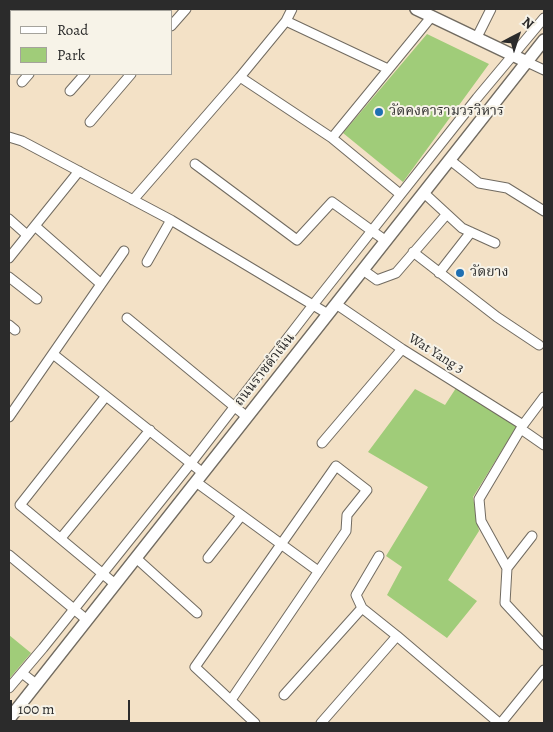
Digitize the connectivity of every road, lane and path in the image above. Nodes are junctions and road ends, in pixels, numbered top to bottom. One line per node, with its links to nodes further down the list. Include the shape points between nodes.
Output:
1 (186, 9): 8 (street)
2 (292, 9): 7 (street)
3 (416, 9): 5 (main road)
4 (491, 9): 9 (street)
5 (432, 16): 9 (main road); 13 (street)
6 (544, 18): 11 (street)
7 (286, 21): 13 (street); 18 (street)
8 (172, 25)
9 (477, 37): 11 (main road)
10 (544, 40): 12 (main road, ถนนราชดำเนิน)
11 (515, 55): 12 (main road); 24 (street)
12 (527, 62): 14 (street); 25 (main road, ถนนราชดำเนิน)
13 (388, 70): 23 (street)
14 (544, 70)
15 (28, 75): 19 (street)
16 (84, 75): 20 (street)
17 (130, 75): 21 (street)
18 (240, 77): 23 (street); 30 (street)
19 (22, 82)
20 (70, 91)
21 (90, 122)
22 (9, 136): 27 (street)
23 (332, 138): 29 (street)
24 (435, 151): 25 (street); 29 (street)
25 (449, 161): 28 (main road, ถนนราชดำเนิน); 31 (street, via 479,183 507,188)
26 (195, 164): 36 (street, via 297,240 332,202)
27 (79, 171): 30 (street); 35 (street)
28 (424, 193): 32 (street); 39 (main road, ถนนราชดำเนิน)
29 (400, 194): 36 (street)
30 (133, 200): 34 (street)
31 (544, 210)
32 (446, 215): 37 (street); 42 (street)
33 (9, 220): 38 (street)
34 (171, 220): 44 (street); 51 (street)
35 (35, 226): 38 (street); 48 (street)
36 (371, 231): 39 (street); 51 (street)
37 (471, 232): 40 (street); 46 (street)
38 (27, 235): 43 (street)
39 (386, 241): 45 (main road, ถนนราชดำเนิน)
40 (495, 243)
41 (124, 252): 48 (street)
42 (413, 252): 45 (street, via 396,273 384,278 377,280); 46 (street)
43 (9, 258)
44 (147, 262)
45 (363, 270): 50 (main road, ถนนราชดำเนิน)
46 (439, 273): 54 (street, via 497,318)
47 (9, 277): 49 (street)
48 (101, 284): 56 (street)
49 (37, 299)
50 (336, 304): 52 (main road, ถนนราชดำเนิน); 55 (street, Wat Yang 3)
51 (313, 305): 52 (street); 59 (street)
52 (328, 314): 61 (main road, ถนนราชดำเนิน)
53 (127, 318): 59 (street)
54 (539, 345)
55 (402, 349): 62 (street, Wat Yang 3); 64 (street)
56 (54, 354): 57 (street); 60 (street)
57 (106, 396): 63 (street); 72 (street, via 20,505)
58 (544, 397): 62 (street)
59 (234, 407): 61 (street); 66 (street)
60 (9, 417)
61 (247, 417): 67 (main road, ถนนราชดำเนิน)
62 (522, 427): 65 (street, Wat Yang 3); 78 (street, via 479,498 481,521)
63 (150, 430): 66 (street); 72 (street)
64 (322, 443)
65 (544, 445)
66 (191, 463): 67 (street); 69 (street)
67 (199, 478): 68 (street); 70 (main road, ถนนราชดำเนิน)
68 (241, 516): 73 (street); 77 (street)
69 (147, 517): 70 (street); 80 (street)
70 (160, 527): 76 (main road, ถนนราชดำเนิน)
71 (532, 536): 78 (street)
72 (61, 538): 80 (street)
73 (281, 544): 79 (street); 79 (street, via 336,466 367,490 347,515 346,531); 94 (street, via 195,667)
74 (9, 555): 83 (street)
75 (379, 556): 82 (street, via 356,595)
76 (136, 558): 81 (main road, ถนนราชดำเนิน); 84 (street)
77 (208, 558)
78 (507, 568): 87 (street, via 505,602)
79 (318, 571): 94 (street)
80 (102, 572): 81 (street); 83 (street)
81 (116, 584): 85 (main road, ถนนราชดำเนิน)
82 (362, 608): 86 (street); 93 (street)
83 (73, 610): 85 (street); 89 (street)
84 (197, 613)
85 (87, 620): 91 (main road, ถนนราชดำเนิน)
86 (398, 636): 96 (street); 98 (street)
87 (544, 645)
88 (544, 670): 90 (street)
89 (22, 673): 91 (street); 92 (street)
90 (541, 682): 96 (street)
91 (36, 684): 95 (main road, ถนนราชดำเนิน)
92 (9, 688)
93 (284, 695)
94 (231, 700): 97 (street)
95 (9, 719)
96 (504, 722)
97 (255, 723)
98 (321, 723)

